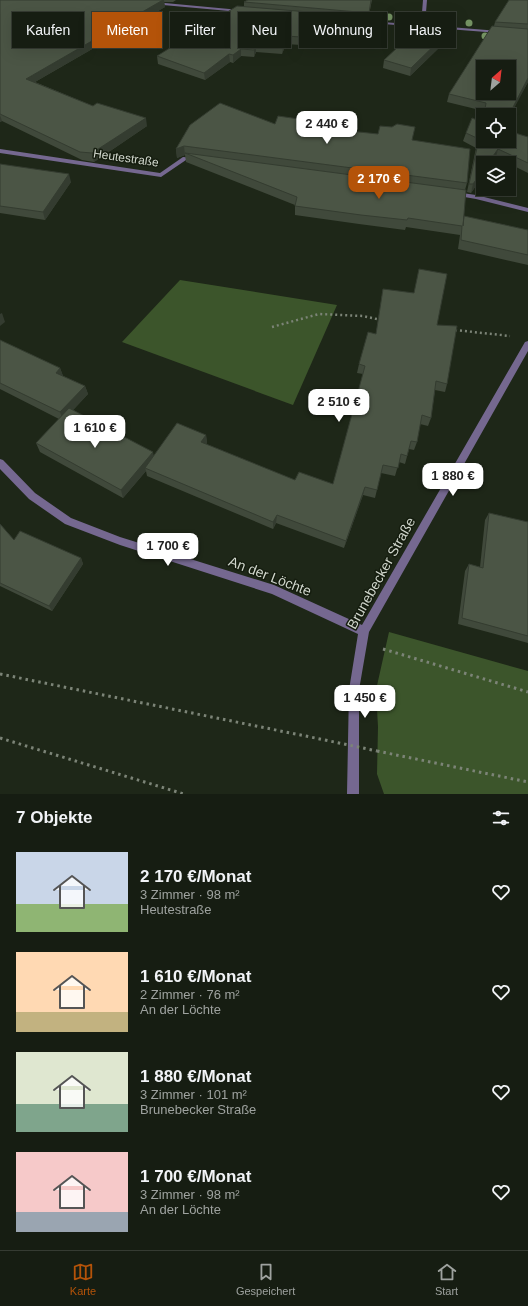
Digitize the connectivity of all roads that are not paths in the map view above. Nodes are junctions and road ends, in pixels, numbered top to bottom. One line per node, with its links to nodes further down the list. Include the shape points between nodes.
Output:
1 (426, 0): 4 (street)
2 (145, 3): 3 (street)
3 (248, 11)
4 (425, 12)
5 (456, 29): 6 (street)
6 (506, 33)
7 (0, 151): 8 (street, Heutestraße, via 160,175 185,158)
8 (201, 160)
9 (445, 192): 10 (street)
10 (528, 210)
11 (528, 344): 13 (street, Brunebecker Straße)
12 (0, 463): 13 (street, An der Löchte, via 32,496 68,521 120,541 274,590)
13 (364, 630): 14 (street, Brunebecker Straße, via 354,690)
14 (353, 794)

